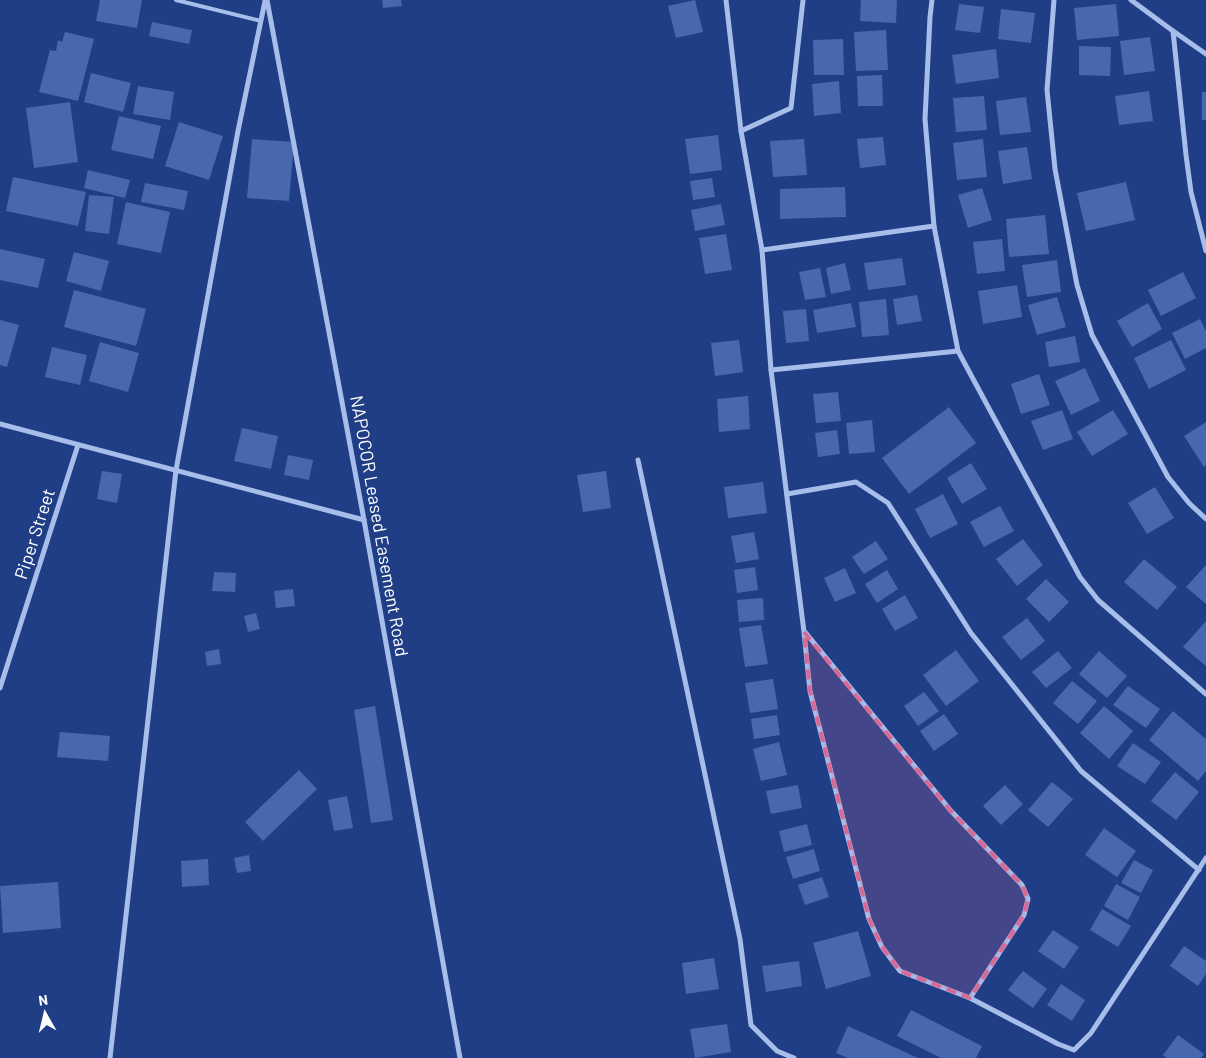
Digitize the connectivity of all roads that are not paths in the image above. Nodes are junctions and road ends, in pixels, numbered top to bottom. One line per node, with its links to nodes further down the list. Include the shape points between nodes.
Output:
1 (176, 0): 8 (lane)
2 (266, 0): 8 (street); 23 (street, NAPOCOR Leased Easement Road)
3 (726, 0): 11 (street)
4 (803, 0): 11 (street, via 790,108)
5 (932, 0): 12 (street, via 925,119)
6 (1054, 0): 22 (street, via 1047,90 1055,169 1077,285 1092,335 1168,477)
7 (1131, 0): 9 (street)
8 (261, 22): 20 (street)
9 (1173, 31): 10 (street); 14 (street, via 1188,173)
10 (1206, 54)
11 (741, 131): 13 (street)
12 (934, 226): 13 (street); 15 (street)
13 (762, 250): 16 (street)
14 (1206, 251)
15 (958, 351): 16 (street); 26 (street, via 1080,577 1098,600)
16 (771, 370): 21 (street)
17 (0, 424): 18 (street)
18 (78, 445): 20 (street); 25 (street, Piper Street)
19 (638, 460): 32 (street, via 740,939 751,1026 778,1051)
20 (176, 470): 23 (street); 30 (street)
21 (787, 494): 24 (street); 28 (street, via 856,482 888,503 971,633 1081,771)
22 (1206, 519)
23 (364, 520): 31 (street, NAPOCOR Leased Easement Road)
24 (804, 632): 29 (street, via 810,691 869,919 882,947 900,971); 29 (street, via 951,811 1022,885 1028,900 1024,915)
25 (0, 688)
26 (1206, 694)
27 (1206, 858): 28 (street)
28 (1199, 870): 29 (street, via 1091,1033 1074,1050)
29 (970, 998)
30 (110, 1058)
31 (460, 1058)
32 (794, 1058)

